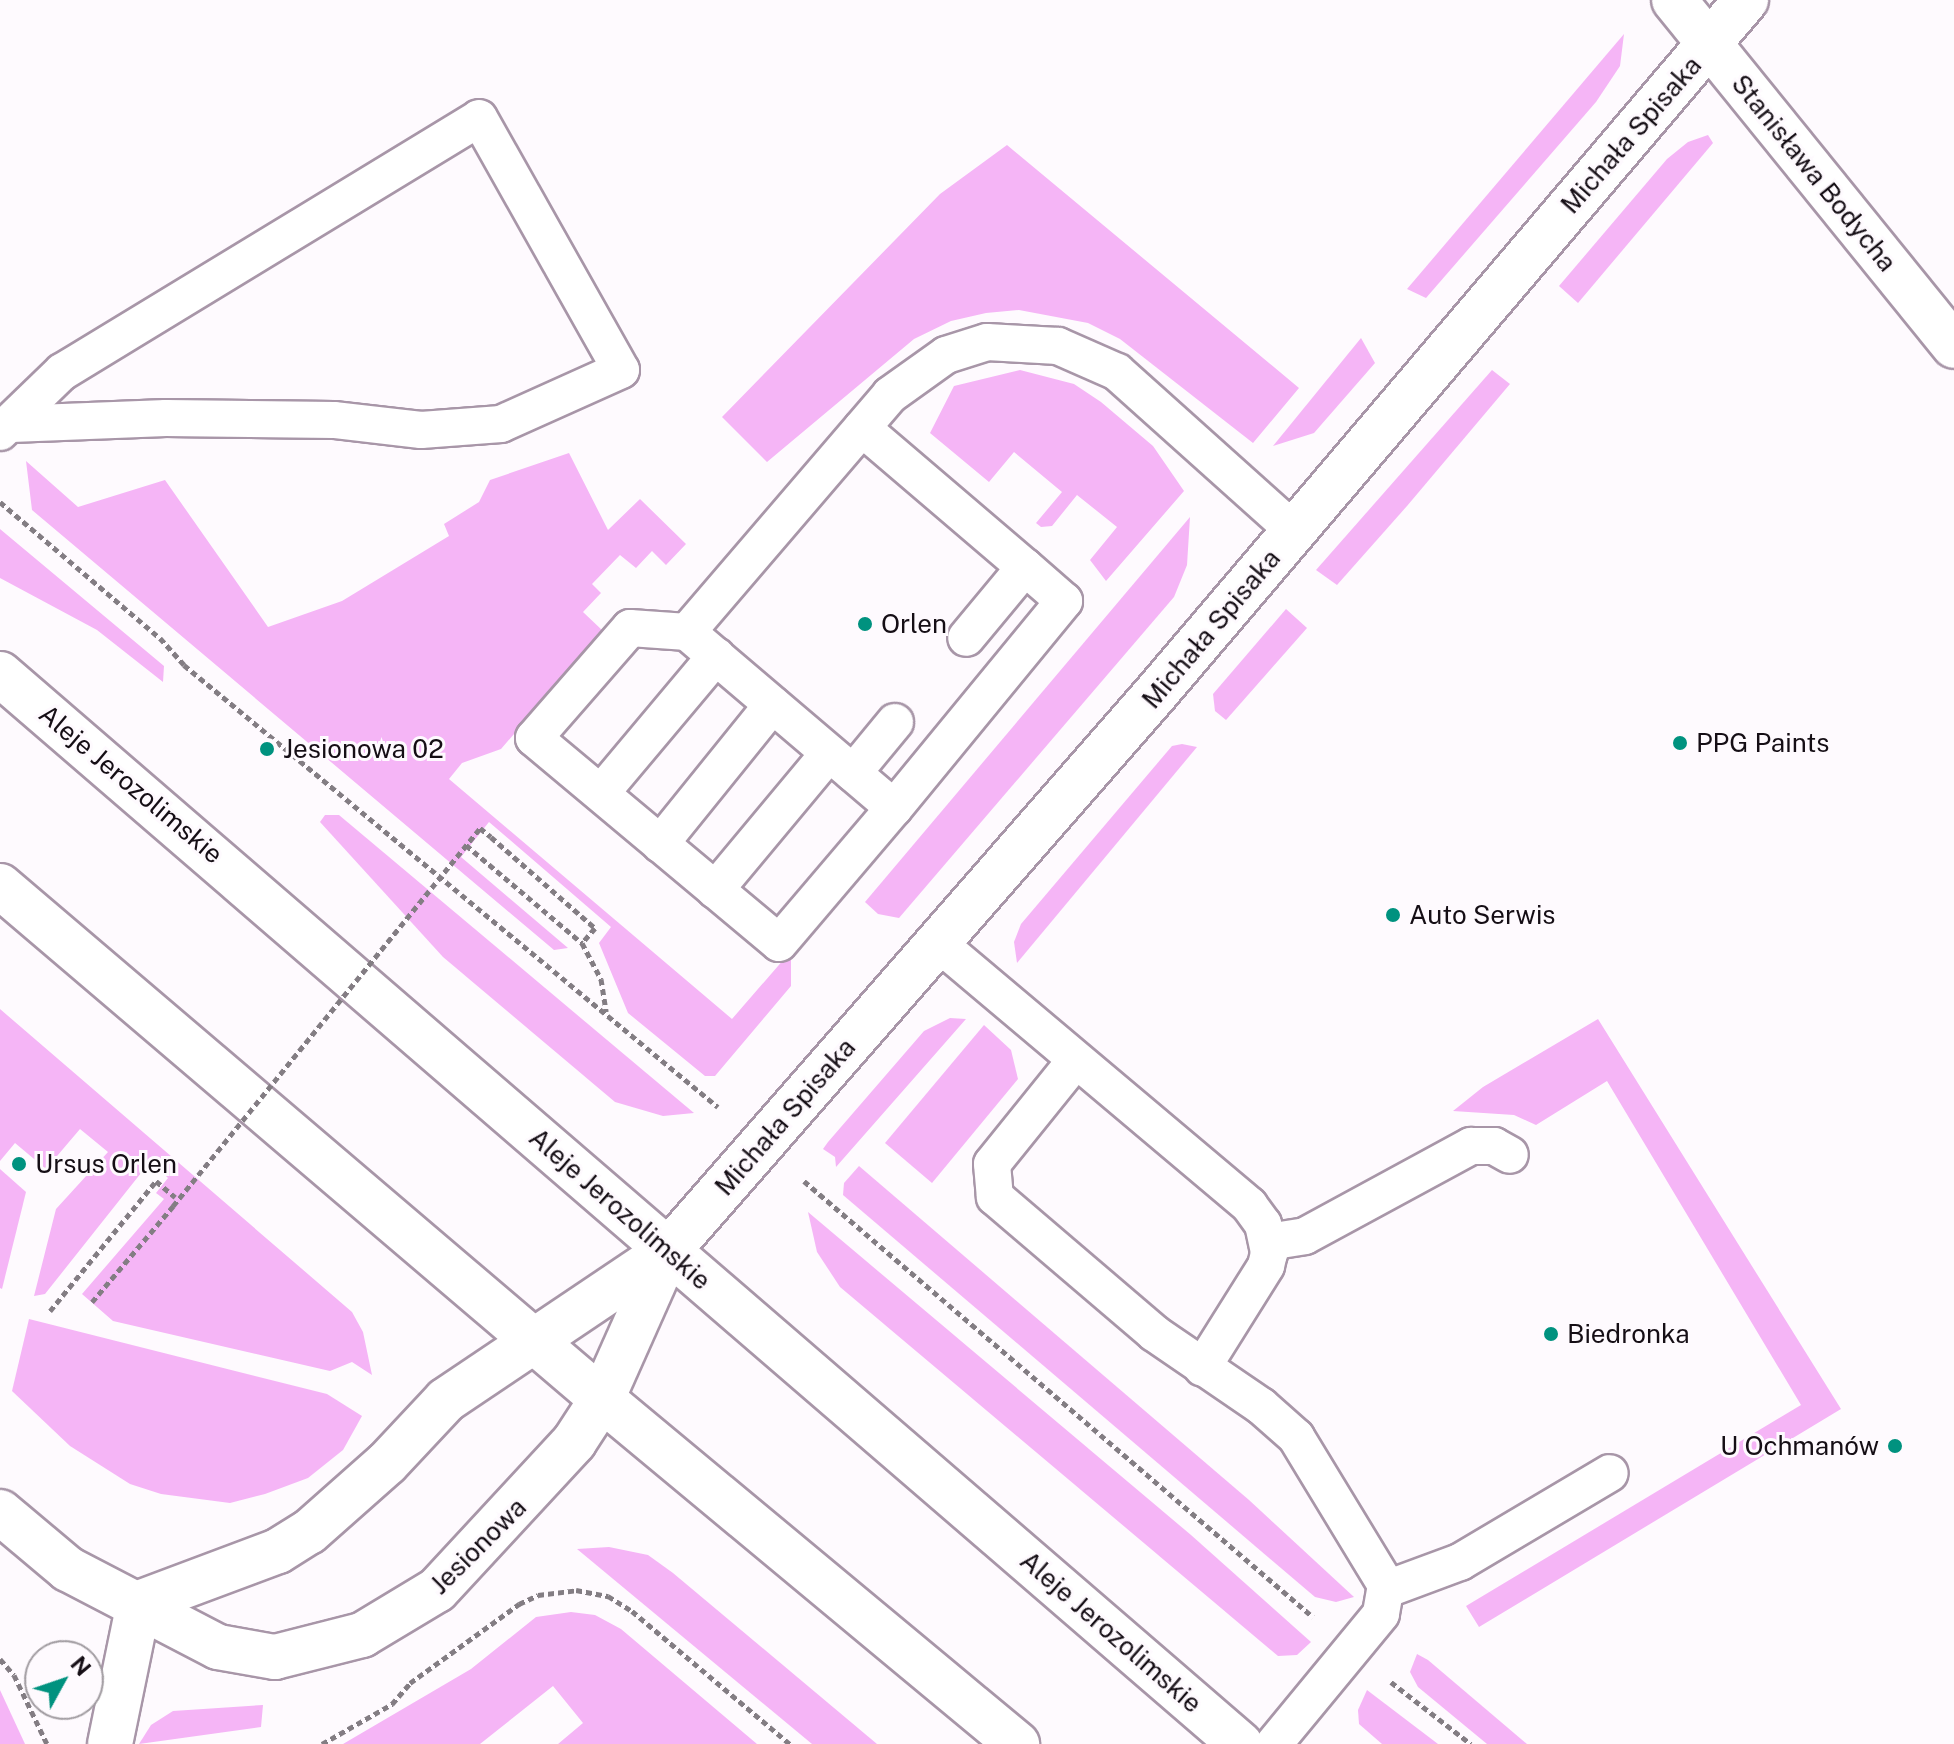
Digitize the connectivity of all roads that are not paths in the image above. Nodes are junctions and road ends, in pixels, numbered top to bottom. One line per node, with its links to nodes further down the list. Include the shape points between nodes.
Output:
1 (1674, 0): 3 (street, Stanisława Bodycha)
2 (1746, 0): 3 (street, Michała Spisaka)
3 (1710, 42): 4 (street, Stanisława Bodycha); 7 (street, Michała Spisaka)
4 (1954, 346)
5 (6, 428): 5 (lane, via 166,418 334,420 421,430 501,424 621,370 479,118 62,372)
6 (862, 428): 7 (lane, via 912,374 946,355 987,342 1058,346 1117,372); 8 (lane); 9 (lane)
7 (1294, 531): 21 (street, Michała Spisaka)
8 (1025, 567): 10 (lane); 17 (lane, via 1064,601)
9 (687, 632): 11 (lane); 16 (lane, via 630,628 534,738)
10 (966, 638)
11 (716, 656): 13 (lane); 16 (lane)
12 (0, 674): 25 (street, Aleje Jerozolimskie)
13 (772, 705): 15 (lane); 18 (lane)
14 (895, 722): 15 (lane)
15 (841, 763): 17 (lane); 20 (lane)
16 (601, 793): 18 (lane)
17 (894, 808): 20 (lane, via 779,943)
18 (660, 844): 20 (lane)
19 (0, 886): 26 (street)
20 (715, 890)
21 (938, 943): 22 (lane); 25 (street, Michała Spisaka)
22 (1075, 1061): 24 (lane, via 1249,1205); 27 (lane, via 992,1164 995,1197)
23 (1510, 1155): 24 (lane, via 1494,1146 1460,1150 1305,1236)
24 (1268, 1242): 27 (lane, via 1266,1266 1255,1288)
25 (668, 1251): 26 (street, Michała Spisaka); 28 (street, Michała Spisaka); 35 (street, Aleje Jerozolimskie)
26 (532, 1340): 28 (street); 32 (street, via 446,1400 387,1463 309,1532 278,1551)
27 (1202, 1368): 31 (lane, via 1261,1406 1306,1449)
28 (602, 1399): 32 (street, Jesionowa, via 540,1483 447,1581 403,1614 362,1635 275,1657 248,1654 218,1647); 34 (street)
29 (1610, 1473): 31 (lane, via 1460,1562)
30 (0, 1512): 32 (street, Jesionowa, via 68,1569)
31 (1387, 1589): 36 (lane, via 1381,1614)
32 (139, 1603): 33 (street)
33 (110, 1744)
34 (1017, 1744)
35 (1240, 1744)
36 (1274, 1744)

